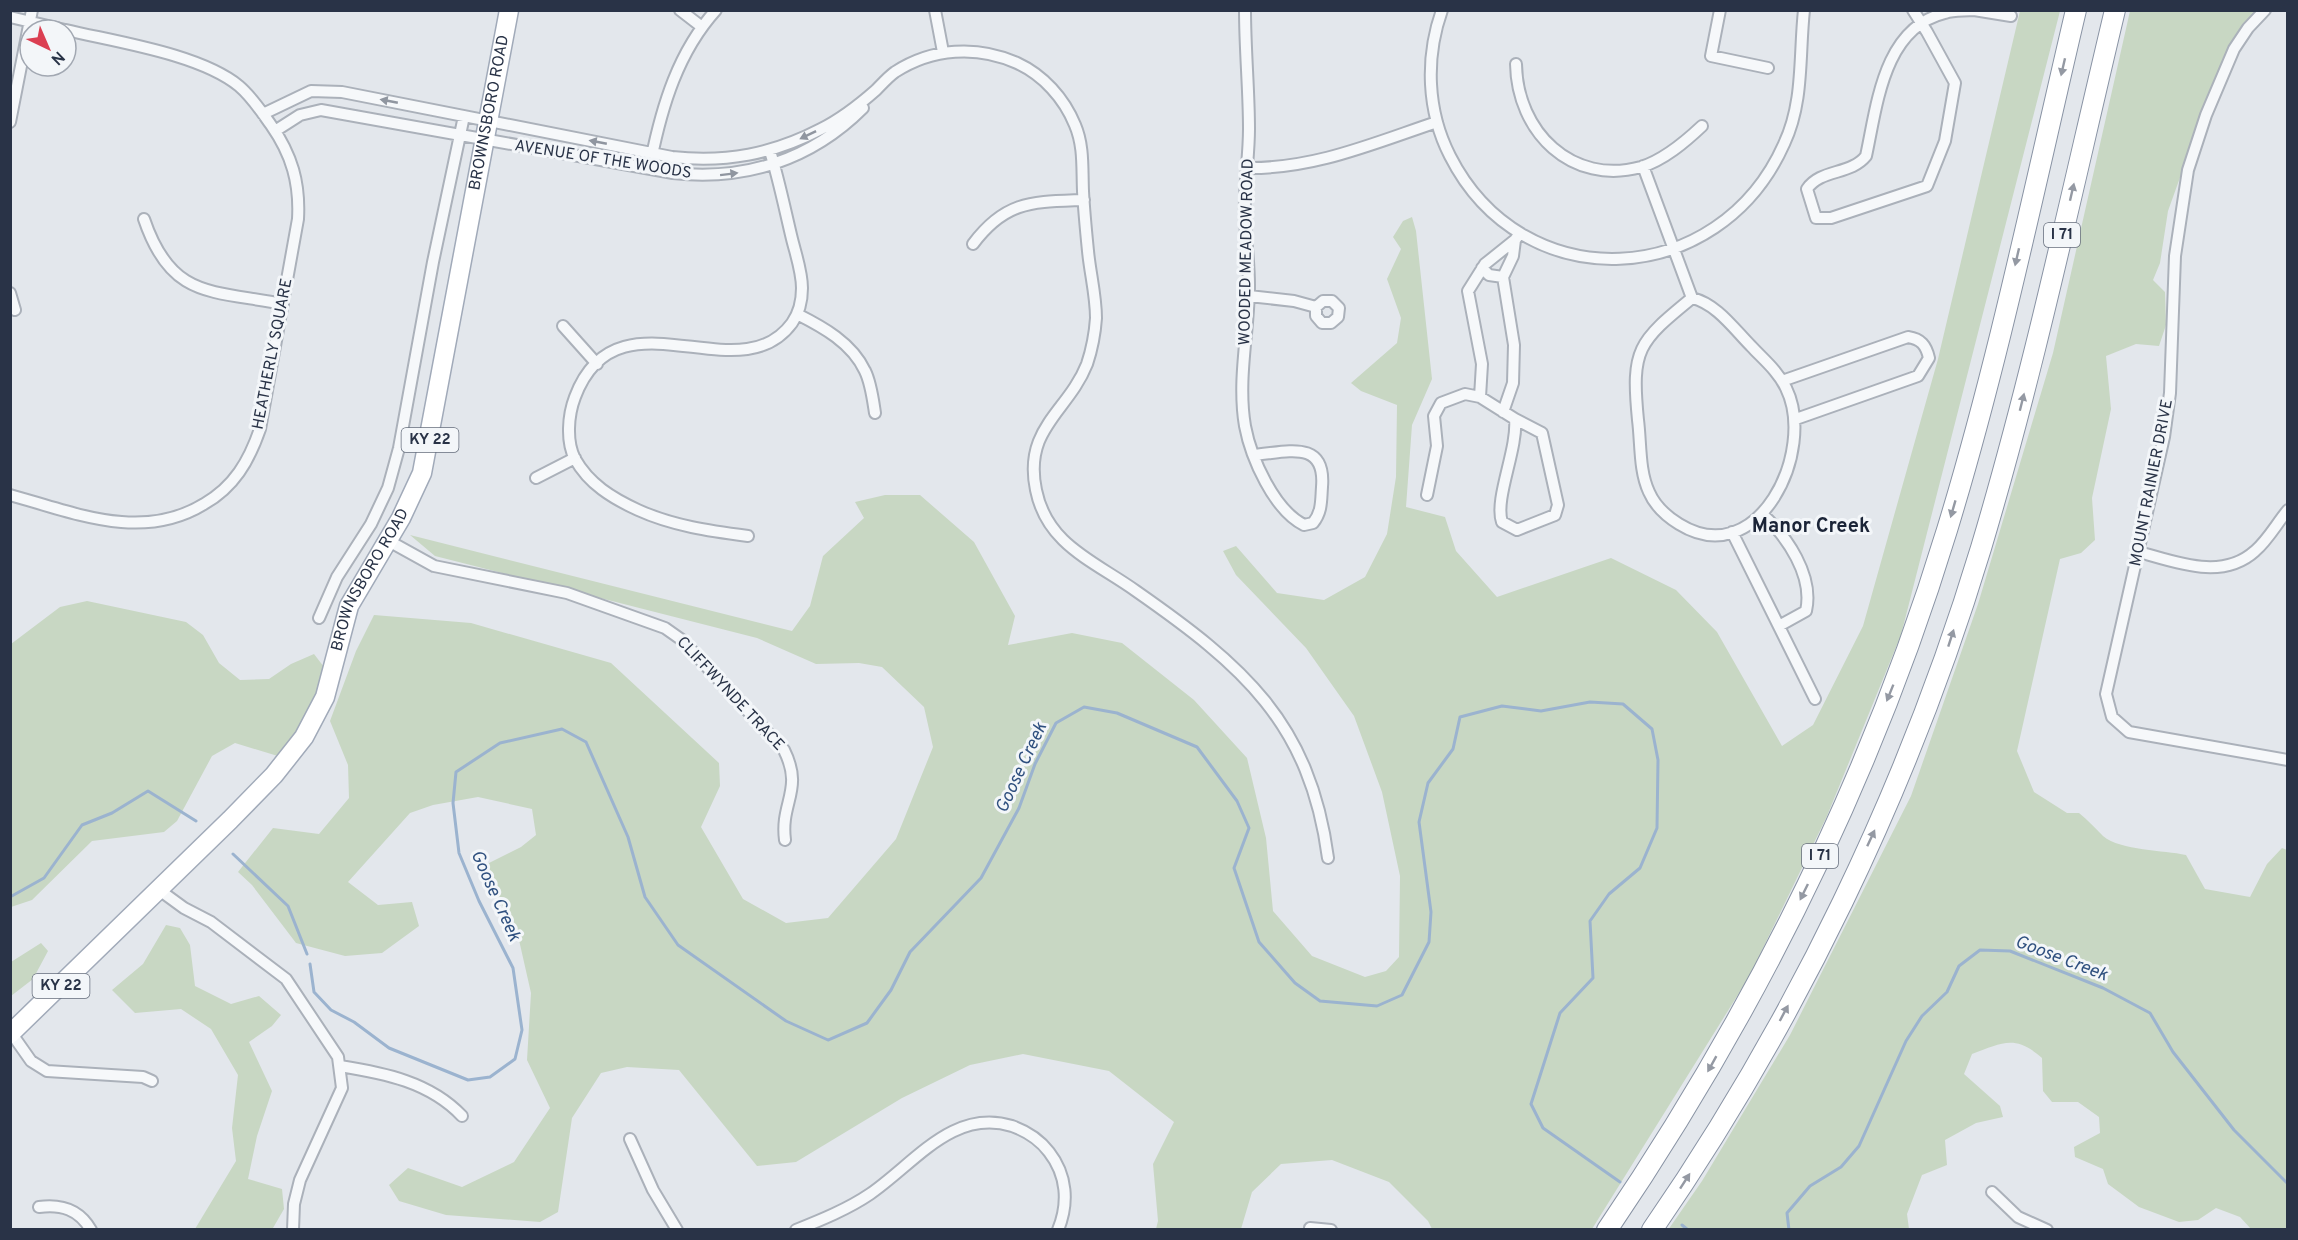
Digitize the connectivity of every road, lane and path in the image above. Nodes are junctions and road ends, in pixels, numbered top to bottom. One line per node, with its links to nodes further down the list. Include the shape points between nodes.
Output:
1 (509, 10): 29 (main road, BROWNSBORO ROAD / KY 22)
2 (680, 10): 18 (street)
3 (716, 10): 18 (street)
4 (934, 10): 20 (street)
5 (1245, 10): 41 (street, WOODED MEADOW ROAD)
6 (1442, 10): 31 (street, via 1432,54 1431,91)
7 (1720, 10): 22 (street, via 1711,56)
8 (1804, 10): 47 (street, via 1800,88 1784,145 1763,181 1737,211 1714,229)
9 (1913, 10): 17 (street)
10 (1974, 10): 15 (street); 17 (street, via 1944,13)
11 (2076, 10): 97 (highway, I 71, one-way to 97, via 1973,441 1900,668 1834,828 1775,950 1697,1092)
12 (2115, 10): 98 (highway, I 71, one-way to 12, via 1738,1096 1833,919 1879,820 1943,660 2014,432)
13 (2265, 10): 75 (street, MOUNT RAINIER DRIVE, via 2234,49 2188,170 2175,256 2170,393)
14 (31, 16): 16 (street, HEATHERLY SQUARE); 30 (street)
15 (2011, 16)
16 (10, 17)
17 (1922, 24): 17 (street, via 1955,83 1945,141 1927,186 1831,218 1816,218 1807,189 1813,179 1855,165 1866,156 1886,68 1903,42)
18 (702, 27): 38 (street, via 672,84)
19 (78, 33): 27 (street, HEATHERLY SQUARE, via 202,65 238,85)
20 (943, 52): 24 (street, AVENUE OF THE WOODS, via 896,72); 43 (street, AVENUE OF THE WOODS, via 1001,56 1032,71 1049,85 1064,103 1080,139)
21 (1516, 64): 40 (street, via 1519,97 1525,113 1552,148 1595,168 1625,170)
22 (1768, 68)
23 (319, 91): 25 (street, AVENUE OF THE WOODS, one-way to 23); 26 (street); 27 (street, via 297,96)
24 (874, 92): 37 (street, AVENUE OF THE WOODS, one-way to 37, via 822,129); 39 (street, AVENUE OF THE WOODS, via 868,103 838,131)
25 (415, 106): 28 (street, AVENUE OF THE WOODS); 33 (street)
26 (320, 110): 33 (street, AVENUE OF THE WOODS); 34 (street, via 300,115)
27 (263, 114): 34 (street, HEATHERLY SQUARE)
28 (464, 116): 29 (street, AVENUE OF THE WOODS); 35 (street)
29 (488, 120): 36 (main road, BROWNSBORO ROAD / KY 22); 38 (street, AVENUE OF THE WOODS, one-way to 29)
30 (10, 122)
31 (1437, 122): 41 (street, via 1317,162); 45 (street, via 1467,184)
32 (1702, 126): 40 (street, via 1676,148)
33 (411, 127): 35 (street, AVENUE OF THE WOODS)
34 (275, 131): 53 (street, HEATHERLY SQUARE, via 294,169 299,198)
35 (459, 136): 36 (street, AVENUE OF THE WOODS); 76 (street, via 388,488 371,524 336,577)
36 (484, 141): 42 (street, AVENUE OF THE WOODS); 74 (main road, BROWNSBORO ROAD / KY 22, via 429,447 412,498)
37 (770, 151): 38 (street, AVENUE OF THE WOODS, via 724,160); 39 (street)
38 (652, 153): 42 (street)
39 (774, 165): 42 (street, AVENUE OF THE WOODS, one-way to 39, via 708,176); 56 (street, via 801,278)
40 (1643, 166): 47 (street)
41 (1247, 168): 51 (street, WOODED MEADOW ROAD)
42 (649, 169)
43 (1084, 200): 46 (street, via 1021,205 1000,214); 81 (street, AVENUE OF THE WOODS, via 1095,299 1093,340 1087,364 1047,423 1037,447 1034,480 1041,508 1067,547 1209,645 1244,675 1268,703 1297,747 1307,771 1319,806)
44 (144, 219): 53 (street, via 166,265 182,279 201,287)
45 (1518, 236): 47 (street, via 1592,259 1627,260); 48 (street); 49 (street)
46 (973, 244)
47 (1675, 249): 52 (street)
48 (1482, 268): 49 (street, via 1490,275); 60 (street, via 1468,291 1482,364)
49 (1503, 277): 61 (street, via 1514,345 1514,383)
50 (10, 293): 55 (street)
51 (1249, 296): 54 (street); 65 (street, WOODED MEADOW ROAD, via 1241,391 1245,427)
52 (1692, 298): 59 (street, via 1716,310); 72 (street, via 1650,335 1637,359 1634,378 1645,483 1657,506 1683,527 1714,535)
53 (283, 304): 68 (street, HEATHERLY SQUARE, via 253,450 236,478 215,498 179,517 138,524 105,521)
54 (1316, 307)
55 (15, 310)
56 (797, 314): 58 (street, via 787,329 758,348 737,351 644,343 615,351); 62 (street, via 832,333 860,363)
57 (563, 326): 58 (street)
58 (597, 364): 66 (street, via 582,383 570,413 569,433)
59 (1782, 381): 63 (street); 63 (street, via 1908,337 1922,342 1926,348 1929,358 1918,376)
60 (1480, 396): 61 (street); 69 (street, via 1465,394 1441,403 1436,409 1437,446)
61 (1503, 412): 64 (street)
62 (875, 413)
63 (1796, 418): 71 (street, via 1789,465)
64 (1515, 419): 64 (street, via 1516,435 1500,516 1517,530 1555,515 1558,505 1542,433)
65 (1254, 455): 65 (street, WOODED MEADOW ROAD, via 1261,474 1287,512 1304,525 1313,523 1321,510 1324,469 1317,460 1300,450)
66 (575, 458): 67 (street); 73 (street, via 596,486 645,513 690,528)
67 (536, 478)
68 (10, 495)
69 (1427, 495)
70 (2288, 510): 75 (street, via 2255,551 2227,565 2193,566)
71 (1762, 514): 72 (street); 77 (street, via 1775,525 1788,546 1805,577 1809,596 1806,611)
72 (1732, 532): 77 (street)
73 (748, 536)
74 (387, 540): 80 (street, CLIFFWYNDE TRACE, via 434,566 567,593 677,635 784,750 794,781 784,816); 82 (main road, BROWNSBORO ROAD / KY 22, via 349,606 325,697 312,725 274,775)
75 (2139, 552): 79 (street, MOUNT RAINIER DRIVE, via 2107,687 2112,717 2129,732 2141,736)
76 (319, 618)
77 (1779, 626): 78 (street)
78 (1815, 699)
79 (2288, 759)
80 (784, 840)
81 (1328, 858)
82 (158, 889): 83 (main road, BROWNSBORO ROAD / KY 22); 84 (street, via 211,922 286,979 332,1047)
83 (11, 1034): 85 (street, via 31,1061 47,1071)
84 (340, 1066): 86 (street, via 369,1068 402,1080 446,1101); 92 (street, via 342,1088 300,1180)
85 (152, 1081)
86 (462, 1116)
87 (630, 1139): 93 (street)
88 (1992, 1192): 99 (street, via 2018,1217)
89 (39, 1207): 91 (street, via 67,1208)
90 (1310, 1227): 96 (street)
91 (91, 1230)
92 (293, 1230)
93 (677, 1230)
94 (796, 1230): 95 (street, via 868,1195 944,1136 966,1124 993,1122 1017,1128 1040,1142 1053,1158 1063,1178 1065,1196)
95 (1058, 1230)
96 (1331, 1230)
97 (1607, 1230)
98 (1652, 1230)
99 (2047, 1230)

